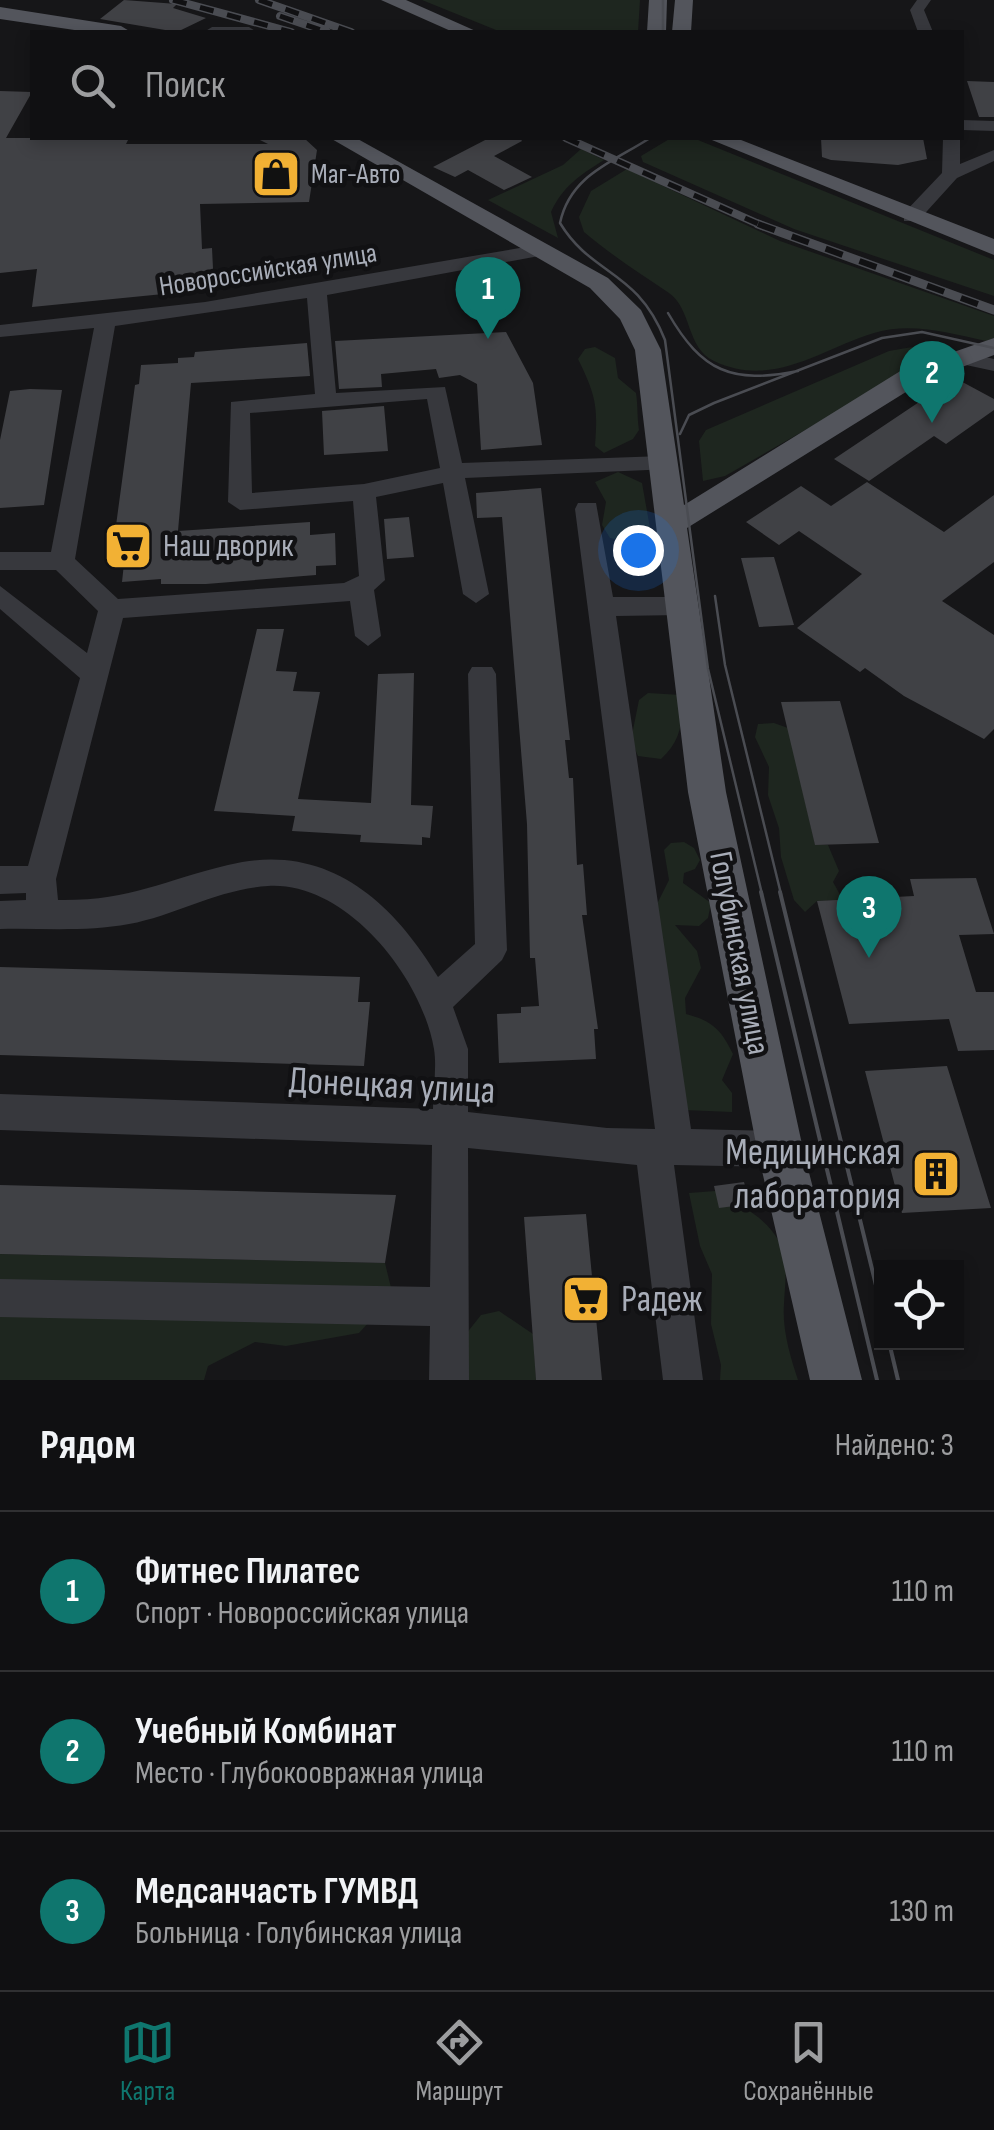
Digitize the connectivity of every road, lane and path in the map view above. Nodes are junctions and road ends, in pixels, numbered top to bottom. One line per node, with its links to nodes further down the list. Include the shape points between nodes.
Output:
1 (390, 0): 7 (main road)
2 (658, 0): 8 (main road)
3 (684, 0): 9 (main road)
4 (924, 0): 10 (street, via 917,10)
5 (0, 13): 6 (main road)
6 (108, 30)
7 (463, 30)
8 (656, 30)
9 (682, 30)
10 (925, 30)
11 (964, 125): 12 (street)
12 (994, 126)
13 (345, 140): 20 (main road, Голубинская улица)
14 (723, 140): 18 (main road)
15 (951, 140): 17 (street)
16 (994, 155): 17 (street)
17 (951, 174): 18 (street)
18 (911, 217): 19 (main road)
19 (994, 248)
20 (543, 250): 21 (street, Новороссийская улица); 28 (main road, Голубинская улица, via 598,283 632,316 648,350)
21 (317, 293): 22 (street, Новороссийская улица); 27 (street)
22 (104, 323): 23 (street, Новороссийская улица); 33 (street)
23 (0, 331)
24 (994, 346): 25 (main road)
25 (960, 357): 26 (street); 32 (main road, via 912,376 688,517)
26 (994, 365)
27 (326, 398): 29 (street, via 437,392); 30 (street, via 239,407 240,502)
28 (663, 464): 29 (street, via 476,468); 32 (main road, Голубинская улица)
29 (454, 475): 30 (street); 36 (street)
30 (364, 492): 35 (street, via 372,580)
31 (587, 508): 39 (street)
32 (671, 520): 38 (main road, Голубинская улица)
33 (62, 560): 34 (street); 40 (street)
34 (0, 561)
35 (360, 586): 40 (street); 41 (street)
36 (476, 594)
37 (0, 595): 43 (street)
38 (681, 606): 39 (street); 52 (main road, Голубинская улица, via 707,792)
39 (602, 608): 51 (street)
40 (112, 609): 43 (street)
41 (368, 636)
42 (482, 674): 48 (street, via 491,950)
43 (97, 676): 44 (street)
44 (40, 879): 45 (street); 46 (street)
45 (0, 880)
46 (43, 914): 47 (street); 48 (street, via 130,910 235,876 297,872 357,894 400,940)
47 (0, 915)
48 (435, 1002): 50 (street, via 451,1050)
49 (0, 1112): 50 (street, Донецкая улица)
50 (451, 1128): 51 (street, Донецкая улица); 54 (street)
51 (664, 1147): 52 (street, Донецкая улица); 56 (street)
52 (780, 1149): 57 (main road, Голубинская улица)
53 (0, 1298): 54 (street)
54 (449, 1307): 55 (street)
55 (449, 1380)
56 (683, 1380)
57 (836, 1380)

